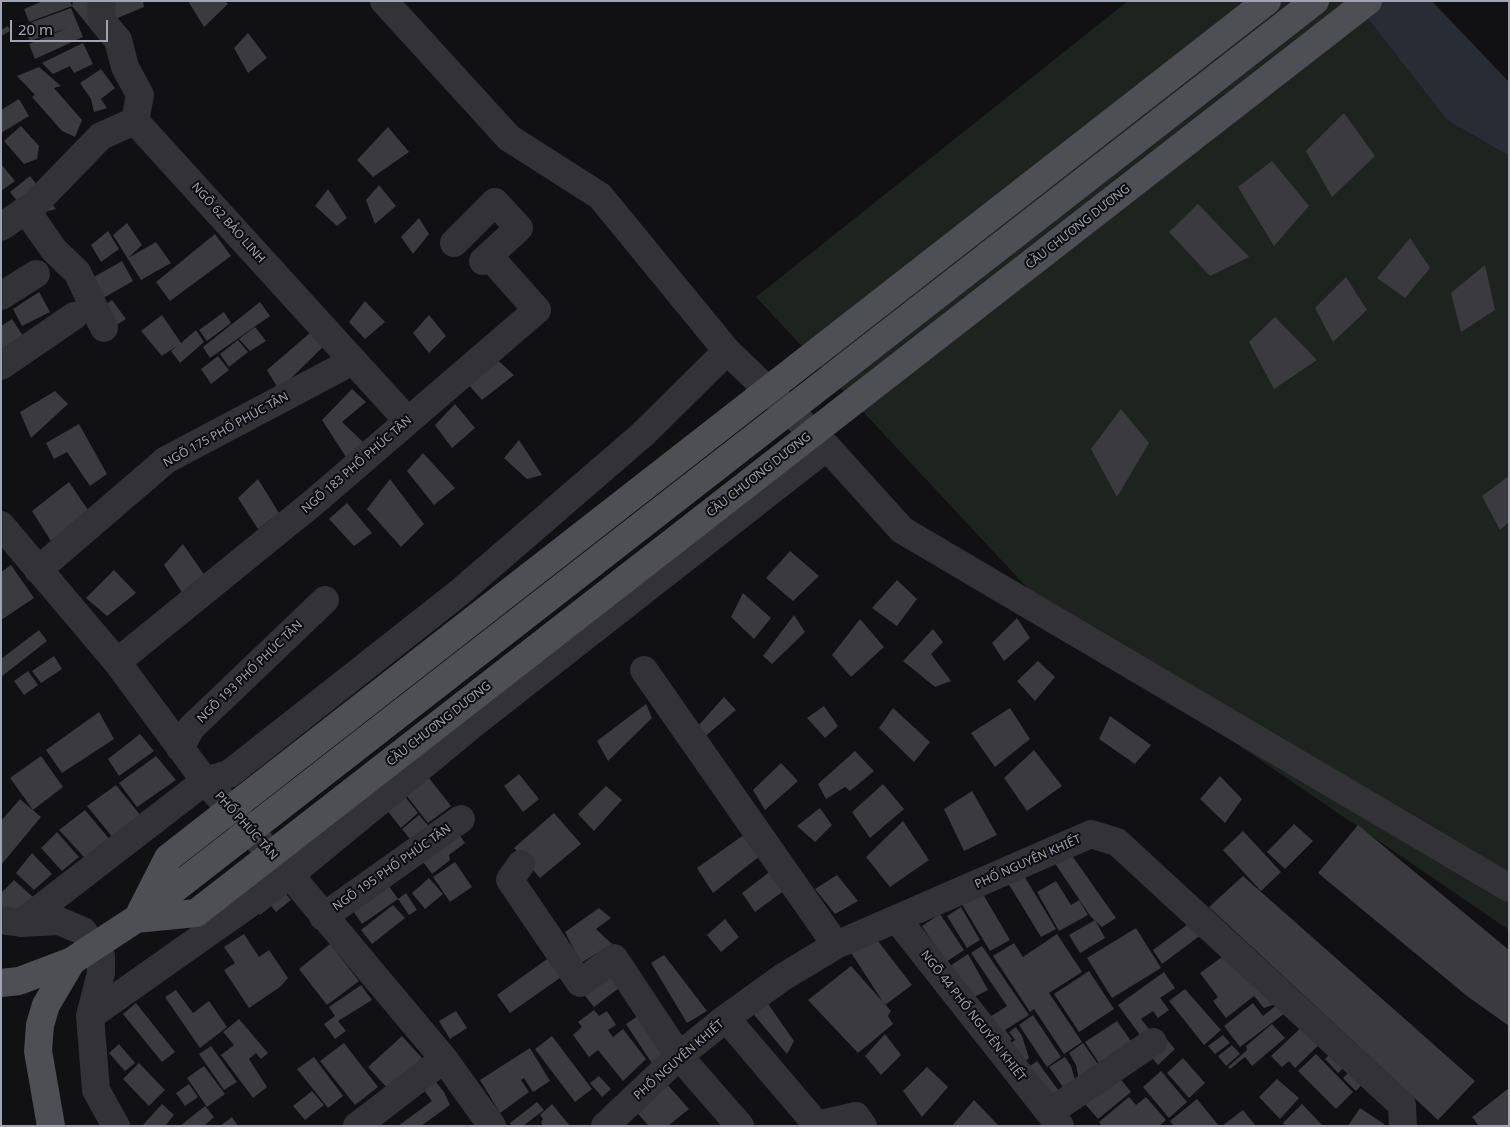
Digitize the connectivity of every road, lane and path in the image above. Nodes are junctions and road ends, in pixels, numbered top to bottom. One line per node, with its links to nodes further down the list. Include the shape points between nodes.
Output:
1 (101, 1): 6 (street, via 102,21 118,40 126,67 140,95)
2 (384, 1): 14 (street, via 509,138 600,196)
3 (1267, 1): 31 (main road, CẦU CHƯƠNG DƯƠNG, bridge, via 168,858)
4 (1315, 1): 31 (main road, CẦU CHƯƠNG DƯƠNG, bridge)
5 (1368, 1): 31 (main road, CẦU CHƯƠNG DƯƠNG, bridge, via 196,913)
6 (135, 121): 7 (street, via 101,136); 15 (street, NGÕ 62 BẢO LINH)
7 (26, 210): 8 (street); 13 (street, via 54,250 77,272)
8 (1, 227)
9 (454, 243): 17 (street, NGÕ 183 PHỐ PHÚC TÂN, via 495,202 518,228 486,258 537,310)
10 (36, 274): 11 (street)
11 (1, 296)
12 (74, 316): 16 (street)
13 (104, 328)
14 (727, 351): 18 (street); 25 (street, via 644,434 460,592 229,774)
15 (353, 361): 17 (street, NGÕ 62 BẢO LINH); 20 (street, NGÕ 175 PHỐ PHÚC TÂN, via 166,460)
16 (1, 366)
17 (408, 421): 22 (street, NGÕ 183 PHỐ PHÚC TÂN)
18 (827, 447): 28 (street, via 477,721); 29 (street, via 902,530)
19 (1, 525): 20 (street, PHỐ PHÚC TÂN)
20 (38, 570): 22 (street, PHỐ PHÚC TÂN)
21 (325, 600): 24 (street, NGÕ 193 PHỐ PHÚC TÂN, via 191,728)
22 (117, 662): 24 (street, PHỐ PHÚC TÂN)
23 (644, 670): 34 (street)
24 (180, 748): 25 (street, PHỐ PHÚC TÂN)
25 (205, 781): 28 (street, PHỐ PHÚC TÂN); 33 (street)
26 (462, 819): 30 (street, NGÕ 195 PHỐ PHÚC TÂN)
27 (521, 864): 40 (street, via 510,880 580,983 614,958)
28 (290, 875): 30 (street, PHỐ PHÚC TÂN); 37 (street)
29 (1509, 888)
30 (323, 917): 41 (street, PHỐ PHÚC TÂN)
31 (136, 919): 35 (main road, CẦU CHƯƠNG DƯƠNG, bridge)
32 (896, 919): 34 (street, PHỐ NGUYÊN KHIẾT); 43 (street, NGÕ 44 PHỐ NGUYÊN KHIẾT); 52 (street, PHỐ NGUYÊN KHIẾT, via 1091,834 1117,842 1402,1105)
33 (11, 922): 37 (street, via 59,921 83,930 101,956 101,973)
34 (836, 945): 38 (street, PHỐ NGUYÊN KHIẾT, via 783,977)
35 (72, 961): 36 (main road, via 19,981); 42 (main road, via 46,1005 40,1025 38,1051)
36 (1, 983)
37 (90, 1016): 46 (street, via 96,1090)
38 (726, 1018): 40 (street, PHỐ NGUYÊN KHIẾT); 51 (street, via 817,1125 856,1116)
39 (1153, 1042): 43 (street, NGÕ 44 PHỐ NGUYÊN KHIẾT)
40 (679, 1056): 49 (street, PHỐ NGUYÊN KHIẾT); 50 (street)
41 (444, 1058): 47 (street); 48 (street, PHỐ PHÚC TÂN)
42 (42, 1080): 44 (main road); 45 (main road)
43 (1055, 1119)
44 (51, 1126)
45 (70, 1126)
46 (116, 1126)
47 (357, 1126)
48 (492, 1126)
49 (605, 1126)
50 (740, 1126)
51 (863, 1126)
52 (1403, 1126)

